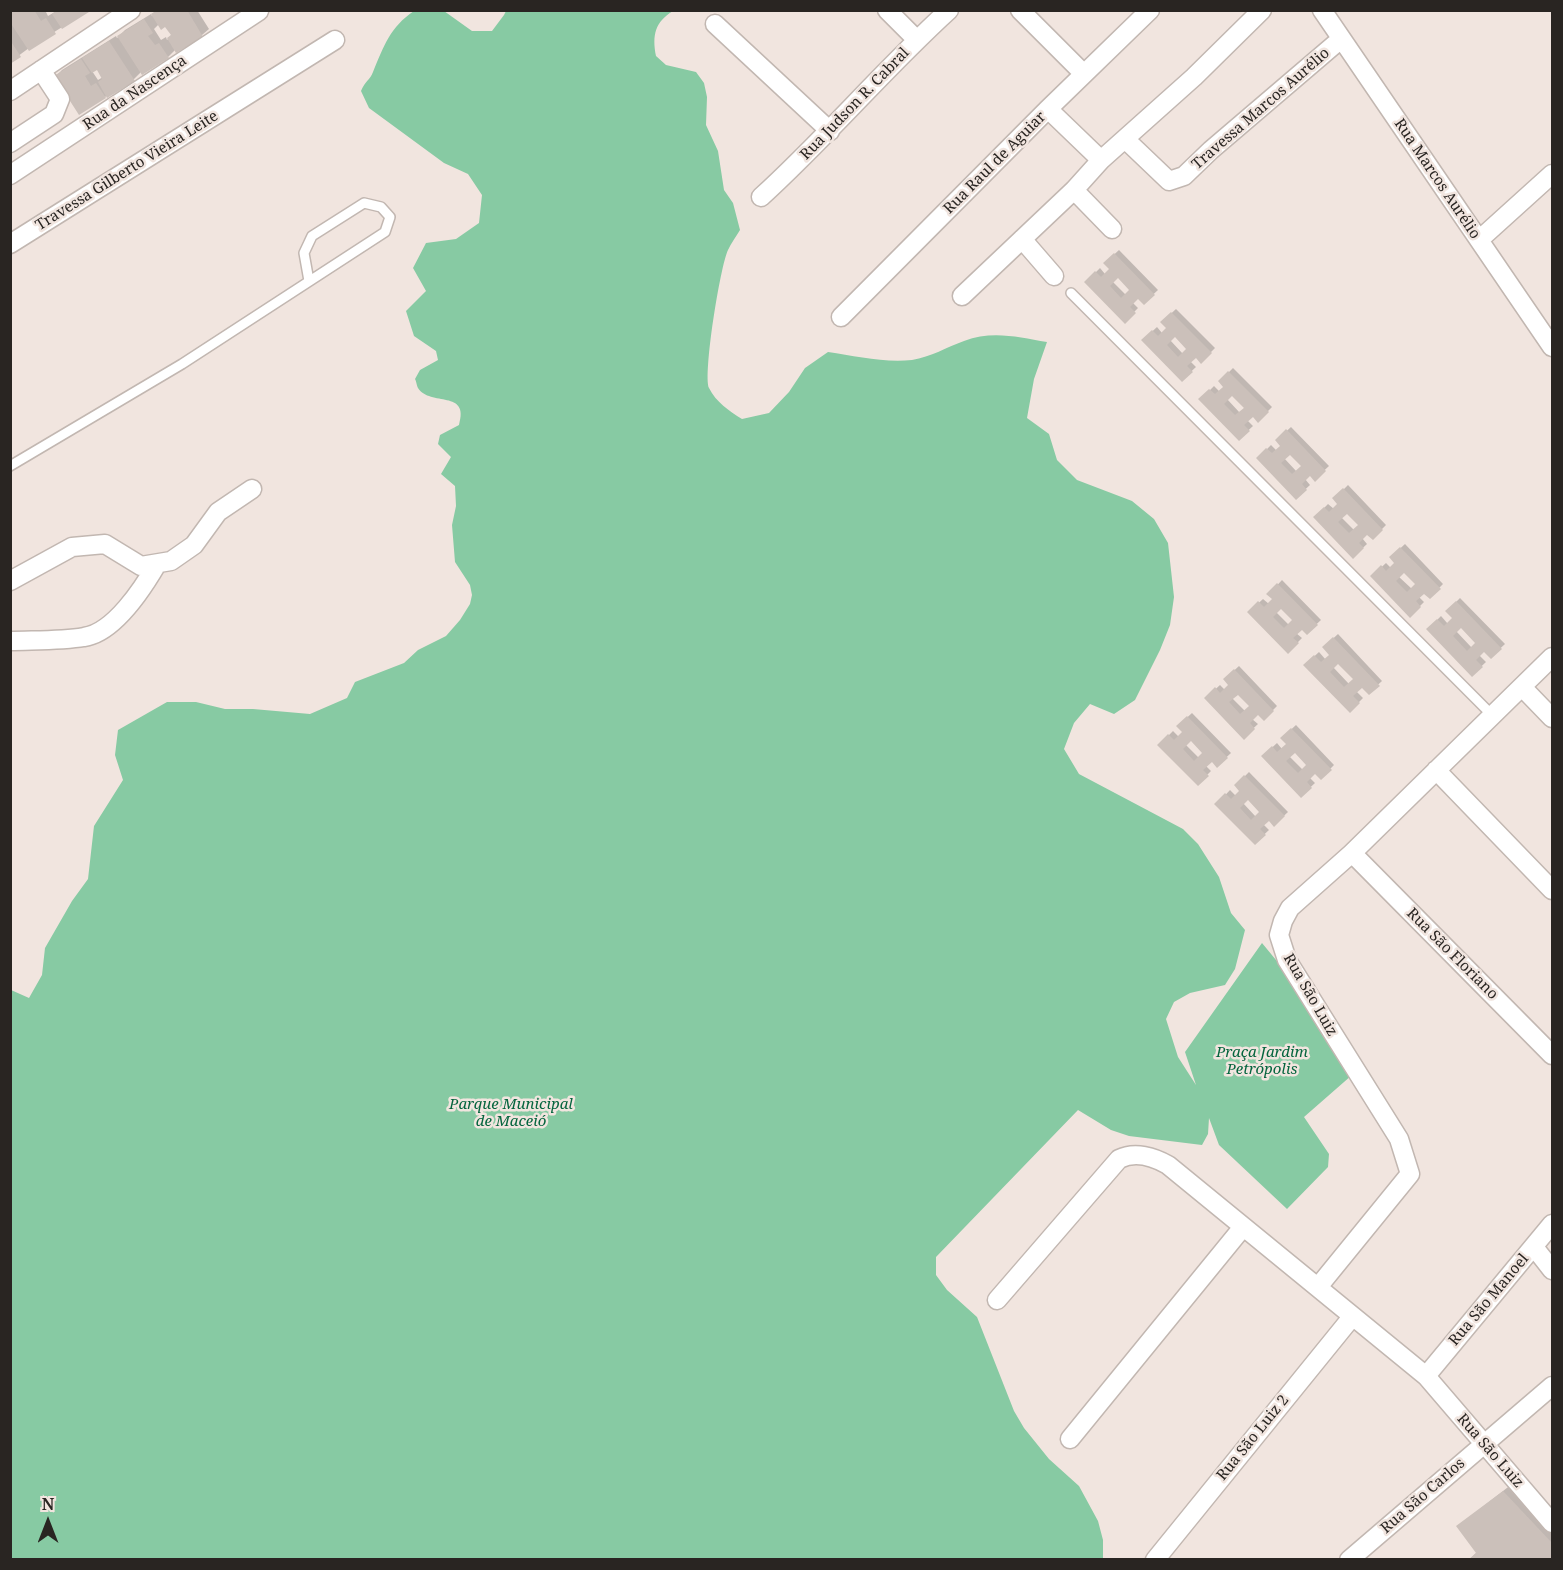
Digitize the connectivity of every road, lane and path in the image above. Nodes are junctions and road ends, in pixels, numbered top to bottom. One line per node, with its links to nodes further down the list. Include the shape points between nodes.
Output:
1 (131, 10): 13 (street)
2 (887, 10): 12 (street)
3 (949, 10): 12 (street, Rua Judson R. Cabral)
4 (1020, 10): 14 (street)
5 (1150, 10): 14 (street, Rua Raul de Aguiar)
6 (1262, 10): 18 (street)
7 (1322, 10): 10 (street, Rua Marcos Aurélio)
8 (259, 11): 22 (street, Rua da Nascença)
9 (715, 24): 17 (street)
10 (1341, 39): 18 (street, Travessa Marcos Aurélio, via 1184,176 1169,181); 27 (street, Rua Marcos Aurélio)
11 (335, 40): 28 (street, Travessa Gilberto Vieira Leite)
12 (916, 40): 17 (street, Rua Judson R. Cabral)
13 (41, 70): 15 (street); 19 (street, via 60,99 54,114)
14 (1084, 74): 16 (street, Rua Raul de Aguiar)
15 (10, 91)
16 (1048, 109): 20 (street); 33 (street, Rua Raul de Aguiar)
17 (830, 131): 24 (street, Rua Judson R. Cabral)
18 (1125, 140): 20 (street)
19 (10, 143)
20 (1101, 160): 23 (street)
21 (1552, 174): 27 (street)
22 (10, 175)
23 (1074, 190): 25 (street); 26 (street)
24 (761, 198)
25 (1112, 229)
26 (1022, 239): 29 (street); 32 (street)
27 (1479, 240): 34 (street, Rua Marcos Aurélio)
28 (10, 244)
29 (1054, 276)
30 (309, 281): 30 (lane, via 304,253 312,236 364,203 381,207 390,217 385,232); 35 (lane, via 182,364)
31 (1071, 293): 42 (lane)
32 (962, 296)
33 (841, 317)
34 (1552, 347)
35 (10, 466)
36 (252, 489): 37 (street, via 218,512 194,545 171,561)
37 (157, 564): 38 (street, via 141,566 105,544 72,547); 39 (street, via 141,590 99,633)
38 (10, 581)
39 (10, 640)
40 (1552, 657): 41 (street, Rua São Luiz)
41 (1522, 687): 42 (street, Rua São Luiz); 43 (street)
42 (1493, 716): 44 (street, Rua São Luiz)
43 (1552, 718)
44 (1436, 770): 45 (street, Rua São Luiz); 46 (street)
45 (1352, 853): 47 (street, Rua São Floriano); 52 (street, Rua São Luiz, via 1290,908 1279,935 1287,960 1399,1139 1410,1174)
46 (1552, 890)
47 (1552, 1054)
48 (1552, 1224): 50 (street, Rua São Manoel)
49 (1243, 1227): 52 (street, Rua São Luiz); 53 (street, Rua São Luiz, via 1168,1165 1154,1157 1127,1155 1119,1158); 57 (street)
50 (1534, 1247): 51 (street); 55 (street, Rua São Manoel)
51 (1552, 1270)
52 (1318, 1287): 54 (street, Rua São Luiz)
53 (997, 1300)
54 (1352, 1317): 55 (street, Rua São Luiz); 60 (street, Rua São Luiz 2)
55 (1426, 1376): 58 (street, Rua São Luiz)
56 (1552, 1386): 58 (street, Rua São Carlos)
57 (1070, 1439)
58 (1483, 1443): 59 (street, Rua São Luiz); 61 (street, Rua São Carlos)
59 (1552, 1523)
60 (1155, 1560)
61 (1349, 1560)

